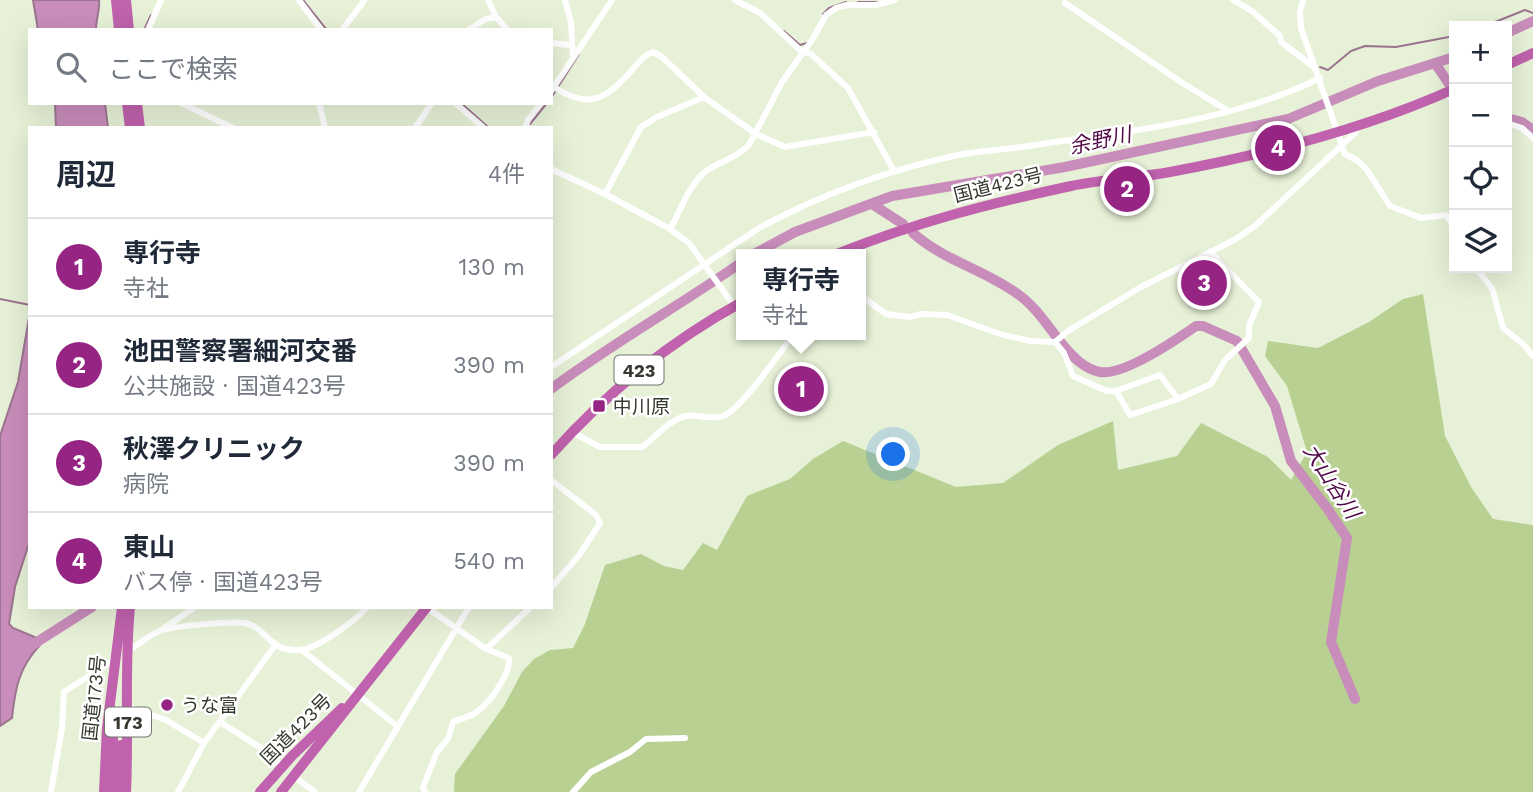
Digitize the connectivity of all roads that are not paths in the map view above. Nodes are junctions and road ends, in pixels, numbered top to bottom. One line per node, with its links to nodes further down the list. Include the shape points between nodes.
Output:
1 (116, 0): 15 (highway)
2 (126, 0): 16 (highway)
3 (161, 0): 17 (street)
4 (299, 0): 18 (street)
5 (488, 0): 14 (street)
6 (565, 0): 23 (street, via 571,22)
7 (612, 0): 26 (street)
8 (734, 0): 24 (street, via 760,13)
9 (895, 0): 24 (street, via 836,8 826,15)
10 (1233, 0): 28 (street, via 1252,11 1281,42)
11 (1303, 0): 28 (street, via 1301,28)
12 (364, 1): 19 (street)
13 (1065, 1): 40 (street)
14 (496, 17): 20 (street); 21 (street)
15 (119, 28)
16 (129, 28)
17 (149, 28)
18 (320, 28)
19 (344, 28)
20 (471, 28)
21 (506, 28)
22 (553, 43): 23 (street)
23 (570, 45): 26 (street)
24 (805, 51): 50 (street, via 848,88); 52 (street, via 782,82)
25 (1533, 53): 27 (highway)
26 (573, 58): 30 (street)
27 (1512, 63)
28 (1317, 69): 29 (street)
29 (1321, 80): 40 (street); 51 (street)
30 (553, 89): 32 (street, via 584,101 596,99 617,87 653,52)
31 (1449, 91): 41 (highway, 国道423号)
32 (704, 97): 52 (street); 57 (street, via 641,127)
33 (127, 105): 43 (highway)
34 (137, 105): 44 (highway)
35 (185, 105): 45 (street)
36 (319, 105): 46 (street)
37 (431, 105): 47 (street)
38 (457, 105): 48 (street)
39 (539, 105): 49 (street)
40 (1227, 110): 56 (street, via 1191,120 961,155)
41 (1357, 125): 51 (highway, 国道423号); 54 (street)
42 (1512, 125): 53 (street)
43 (130, 126)
44 (140, 126)
45 (229, 126)
46 (324, 126)
47 (416, 126)
48 (482, 126)
49 (526, 126)
50 (874, 132): 52 (street, via 793,147); 56 (street)
51 (1339, 132): 54 (street); 60 (highway, 国道423号, via 1180,169 1070,186 933,219)
52 (756, 134): 59 (street, via 741,153 696,181)
53 (1533, 138)
54 (1343, 145): 58 (street, via 1345,154 1367,170 1390,206 1421,218 1446,215); 61 (street, via 1256,225)
55 (553, 170): 57 (street)
56 (894, 171): 62 (street, via 796,208)
57 (605, 194): 59 (street)
58 (1449, 220)
59 (670, 229): 62 (street, via 689,243)
60 (849, 249)
61 (1210, 252): 67 (street, via 1141,287); 71 (street, via 1259,302 1249,338 1225,360 1211,384)
62 (706, 265): 65 (street); 69 (street)
63 (1480, 273): 68 (street, via 1492,288 1503,328)
64 (866, 299): 67 (street, via 886,314 947,315 1003,335)
65 (735, 302): 72 (highway, 423, via 648,363)
66 (788, 340): 72 (street, via 725,416 688,415 657,432 642,447 600,447)
67 (1055, 342): 70 (street, via 1065,353 1073,376)
68 (1533, 356)
69 (553, 366)
70 (1116, 391): 71 (street, via 1160,375); 71 (street, via 1130,415)
71 (1178, 399)
72 (572, 432): 73 (highway, 423)
73 (553, 453)
74 (553, 482): 75 (street, via 600,523)
75 (553, 586)
76 (122, 609): 89 (highway, 国道173号 / 173)
77 (130, 609): 89 (highway, 国道173号 / 173)
78 (192, 609): 85 (street)
79 (365, 609): 88 (street, via 345,628)
80 (424, 609): 90 (highway, 国道423号)
81 (429, 609): 84 (street)
82 (468, 609): 84 (street)
83 (529, 609): 87 (street)
84 (457, 629): 87 (street); 94 (street)
85 (160, 631): 86 (street, via 231,621 248,623); 89 (street)
86 (276, 644): 88 (street); 92 (street)
87 (486, 649): 109 (street, via 509,658 509,667 476,713 453,722 423,786)
88 (303, 650): 90 (street)
89 (120, 660): 91 (highway, 国道173号 / 173); 100 (highway); 100 (highway, 国道173号 / 173, via 107,728); 101 (street, via 64,692)
90 (358, 694): 93 (highway, 国道423号); 94 (street); 95 (highway, 国道423号)
91 (129, 707): 97 (street, via 166,720); 100 (highway, 国道173号 / 173)
92 (219, 722): 97 (street); 98 (street)
93 (335, 725): 99 (highway, 国道423号); 105 (highway)
94 (397, 726): 108 (street)
95 (315, 734): 98 (highway, 国道423号); 104 (highway)
96 (685, 738): 110 (street, via 646,740 591,772)
97 (204, 743): 102 (street)
98 (282, 766): 103 (highway, 国道423号)
99 (293, 776): 106 (highway, 国道423号); 107 (street)
100 (115, 790)
101 (51, 792)
102 (178, 792)
103 (260, 792)
104 (268, 792)
105 (274, 792)
106 (281, 792)
107 (315, 792)
108 (359, 792)
109 (425, 792)
110 (573, 792)

